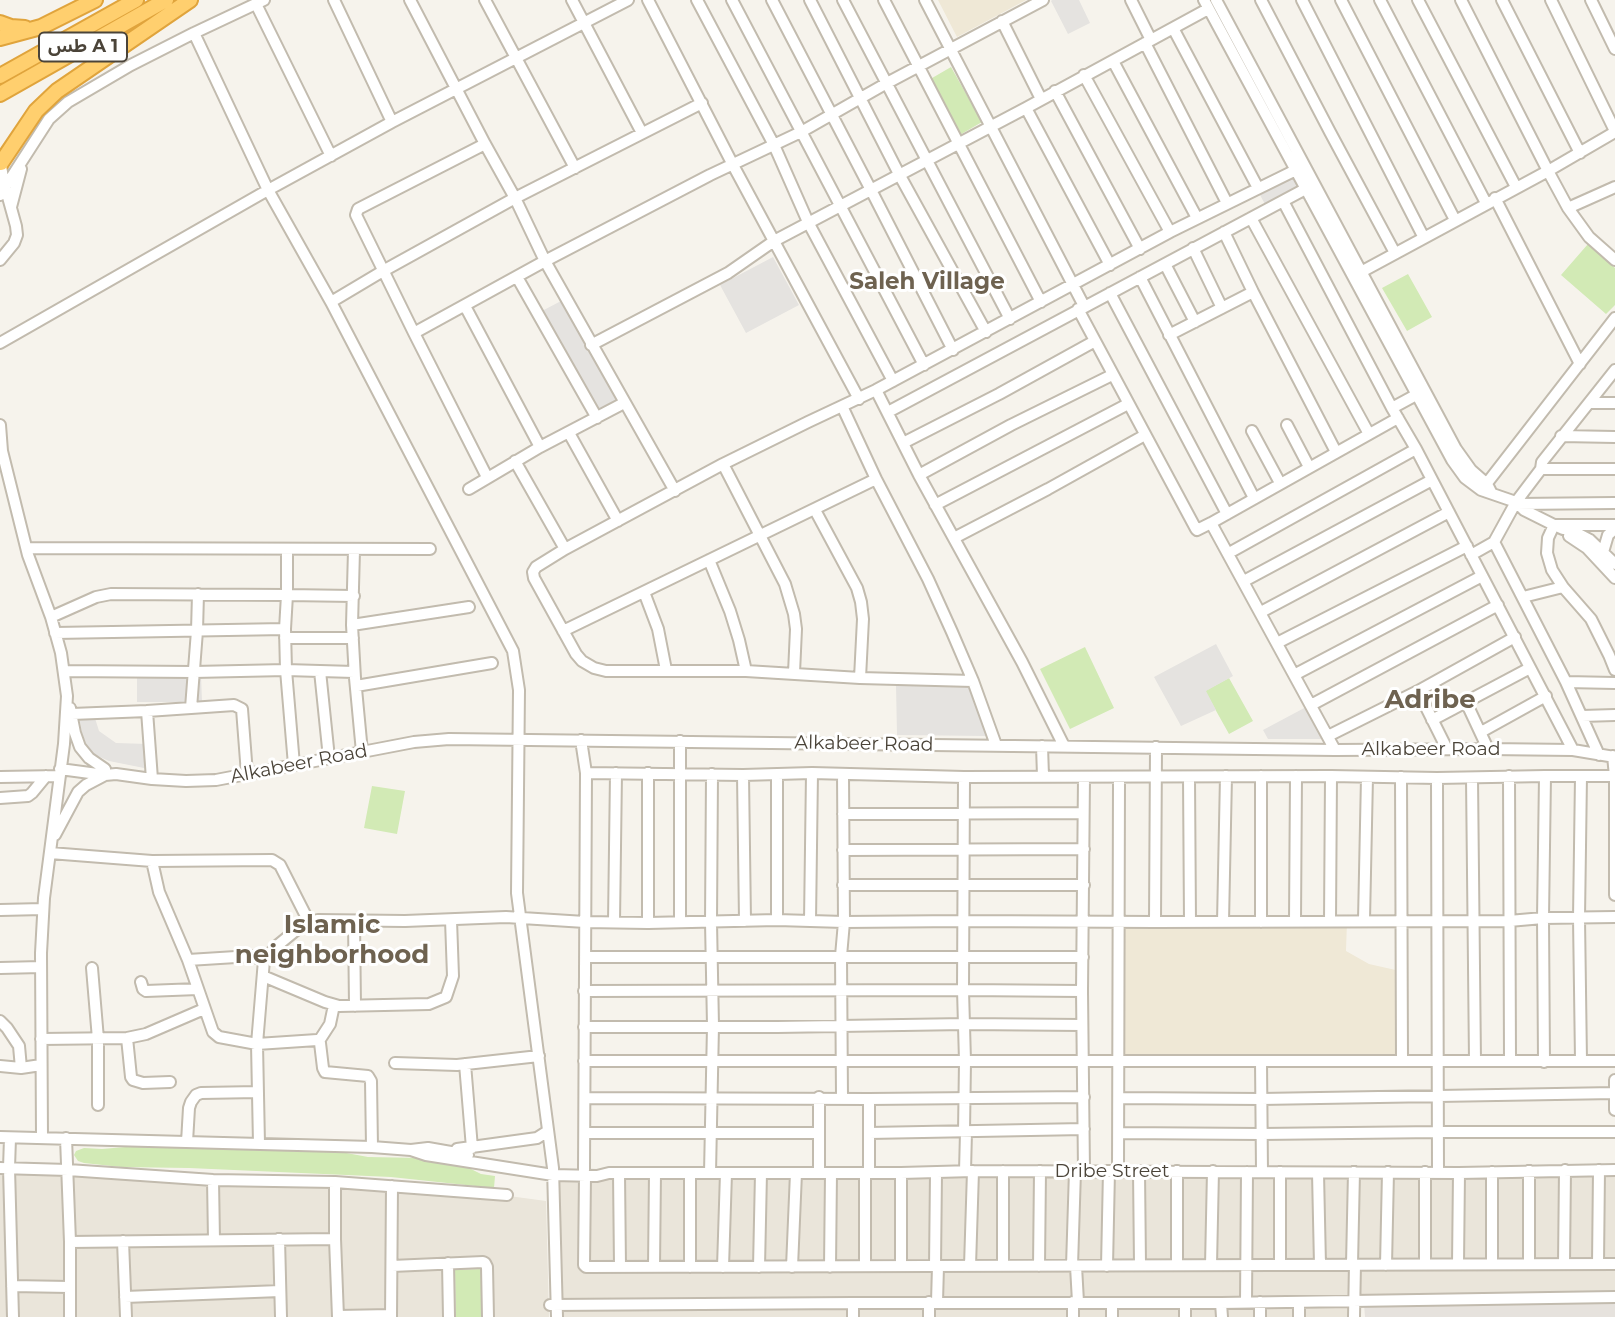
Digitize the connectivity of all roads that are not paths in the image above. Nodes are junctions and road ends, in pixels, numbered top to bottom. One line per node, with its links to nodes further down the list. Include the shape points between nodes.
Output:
1 (95, 0): 34 (highway)
2 (136, 0): 45 (highway, طس A 1)
3 (166, 0): 49 (highway, طس A 1)
4 (190, 0): 66 (highway, via 57,91 36,111)
5 (334, 0): 55 (street)
6 (410, 0): 47 (street)
7 (485, 0): 41 (street)
8 (572, 0): 32 (street)
9 (628, 0): 32 (street)
10 (648, 0): 52 (street)
11 (698, 0): 62 (street)
12 (732, 0): 58 (street)
13 (772, 0): 54 (street)
14 (810, 0): 50 (street)
15 (843, 0): 46 (street)
16 (884, 0): 43 (street)
17 (925, 0): 40 (street)
18 (1043, 0): 31 (street)
19 (1131, 0): 38 (street)
20 (1261, 0): 98 (street)
21 (1301, 0): 93 (street)
22 (1341, 0): 89 (street)
23 (1380, 0): 82 (street)
24 (1418, 0): 74 (street)
25 (1461, 0): 71 (street)
26 (1502, 0): 63 (street)
27 (1551, 0): 57 (street)
28 (1591, 0): 39 (street)
29 (260, 2): 36 (street); 64 (street)
30 (1209, 3): 35 (street); 70 (street)
31 (1002, 21): 40 (street); 51 (street)
32 (583, 22): 41 (street); 59 (street)
33 (0, 23): 34 (highway, via 22,29)
34 (41, 27): 37 (highway)
35 (1173, 28): 38 (street); 75 (street)
36 (194, 33): 68 (street, via 68,102 49,119); 76 (street)
37 (0, 38)
38 (1148, 42): 42 (street); 83 (street)
39 (1615, 48)
40 (950, 49): 43 (street); 56 (street)
41 (516, 59): 47 (street); 69 (street)
42 (1113, 61): 44 (street); 87 (street)
43 (919, 66): 46 (street); 60 (street)
44 (1084, 75): 48 (street); 91 (street)
45 (0, 76)
46 (887, 83): 50 (street); 65 (street)
47 (458, 89): 55 (street); 61 (street)
48 (1055, 91): 51 (street); 96 (street)
49 (0, 94)
50 (861, 98): 54 (street); 72 (street)
51 (1041, 99): 53 (street)
52 (702, 103): 59 (street); 67 (street)
53 (1026, 108): 56 (street); 103 (street)
54 (832, 116): 58 (street); 77 (street)
55 (392, 122): 64 (street)
56 (991, 125): 60 (street); 108 (street)
57 (1615, 131): 63 (street)
58 (801, 132): 62 (street); 84 (street)
59 (642, 134): 69 (street)
60 (959, 142): 65 (street); 112 (street)
61 (485, 144): 80 (street); 104 (street, via 358,209 356,215)
62 (774, 145): 67 (street); 90 (street)
63 (1580, 153): 71 (street)
64 (331, 156): 76 (street)
65 (926, 159): 72 (street); 117 (street)
66 (1, 161): 68 (street, via 10,171); 78 (street)
67 (733, 165): 94 (street); 101 (street)
68 (19, 166): 78 (street); 85 (street)
69 (575, 168): 80 (street)
70 (1300, 168): 73 (street); 75 (street)
71 (1548, 171): 74 (street); 86 (street)
72 (899, 174): 77 (street); 119 (street)
73 (1310, 187): 81 (street); 105 (street); 132 (street)
74 (1516, 187): 82 (street)
75 (1258, 188): 83 (street)
76 (268, 190): 111 (street); 123 (street)
77 (871, 190): 84 (street); 125 (street)
78 (3, 191): 85 (street)
79 (1613, 191): 86 (street)
80 (515, 198): 101 (street); 104 (street)
81 (1283, 201): 88 (street); 140 (street)
82 (1490, 201): 89 (street); 126 (street)
83 (1227, 203): 87 (street)
84 (839, 206): 90 (street); 127 (street)
85 (11, 208): 97 (street, via 17,234)
86 (1568, 208): 100 (street, via 1589,237)
87 (1197, 218): 91 (street)
88 (1251, 218): 92 (street); 146 (street)
89 (1455, 220): 93 (street)
90 (808, 222): 94 (street); 130 (street)
91 (1170, 232): 96 (street)
92 (1224, 232): 95 (street); 109 (street)
93 (1424, 238): 98 (street)
94 (774, 241): 124 (street, via 728,273); 133 (street)
95 (1193, 248): 102 (street); 115 (street)
96 (1140, 249): 103 (street)
97 (4, 250): 99 (street)
98 (1395, 253): 105 (street)
99 (0, 260)
100 (1615, 260)
101 (545, 261): 106 (street); 124 (street)
102 (1165, 264): 107 (street); 118 (street)
103 (1110, 265): 108 (street)
104 (383, 271): 111 (street); 120 (street)
105 (1361, 272): 165 (street, via 1456,449)
106 (517, 276): 113 (street); 141 (street)
107 (1140, 277): 110 (street); 121 (street)
108 (1074, 284): 112 (street); 114 (street)
109 (1253, 292): 115 (street); 154 (street)
110 (1110, 293): 114 (street); 174 (street)
111 (331, 302): 243 (street, via 509,641 519,680)
112 (1041, 302): 117 (street)
113 (465, 306): 120 (street); 151 (street)
114 (1081, 307): 122 (street); 139 (street)
115 (1222, 308): 118 (street)
116 (1615, 318): 126 (street)
117 (1010, 319): 119 (street)
118 (1195, 322): 121 (street)
119 (986, 332): 125 (street)
120 (414, 333): 161 (street)
121 (1169, 335): 168 (street)
122 (1095, 341): 129 (street); 150 (street)
123 (0, 342)
124 (592, 345): 134 (street)
125 (953, 350): 127 (street)
126 (1580, 364): 165 (street)
127 (924, 365): 130 (street)
128 (1615, 370): 135 (street)
129 (1112, 375): 137 (street); 160 (street)
130 (893, 382): 131 (street)
131 (876, 390): 133 (street); 139 (street)
132 (1416, 395): 140 (street); 165 (street, via 1465,478)
133 (859, 399): 138 (street)
134 (624, 402): 141 (street); 167 (street)
135 (1589, 403): 136 (street); 148 (street)
136 (1615, 403)
137 (1128, 404): 147 (street); 171 (street)
138 (842, 407): 156 (street); 162 (street)
139 (888, 412): 150 (street)
140 (1395, 413): 146 (street); 152 (street)
141 (597, 418): 145 (street)
142 (0, 425): 153 (street)
143 (1287, 425): 157 (street)
144 (1252, 431): 164 (street)
145 (569, 433): 151 (street); 175 (street)
146 (1369, 434): 154 (street)
147 (1145, 435): 176 (street, via 1196,529); 180 (street)
148 (1561, 436): 149 (street); 158 (street)
149 (1615, 437)
150 (903, 443): 160 (street)
151 (540, 447): 155 (street)
152 (1416, 449): 163 (street); 189 (street)
153 (1, 450): 182 (street)
154 (1336, 452): 157 (street)
155 (515, 461): 161 (street); 185 (street)
156 (723, 464): 167 (street); 179 (street)
157 (1309, 467): 164 (street)
158 (1541, 469): 159 (street); 169 (street)
159 (1615, 469)
160 (919, 475): 171 (street)
161 (487, 477): 166 (street)
162 (876, 480): 172 (street); 226 (street)
163 (1432, 480): 173 (street); 194 (street)
164 (1280, 483): 168 (street)
165 (1486, 488): 169 (street)
166 (469, 489)
167 (675, 491): 175 (street)
168 (1254, 498): 174 (street)
169 (1516, 503): 170 (street); 177 (street); 181 (street)
170 (1615, 503)
171 (935, 505): 180 (street)
172 (815, 510): 179 (street); 225 (street, via 862,602)
173 (1449, 512): 187 (street); 203 (street)
174 (1227, 514): 176 (street)
175 (618, 521): 185 (street)
176 (1212, 523): 189 (street)
177 (1559, 527): 178 (street); 188 (street, via 1590,540); 193 (street); 195 (street, via 1548,538 1547,553)
178 (1615, 527): 188 (street)
179 (759, 535): 190 (street); 223 (street, via 792,606)
180 (954, 538): 248 (street)
181 (1494, 542): 187 (street); 200 (street)
182 (27, 548): 183 (street); 204 (street)
183 (287, 549): 186 (street); 198 (street)
184 (430, 549): 186 (street)
185 (565, 549): 207 (street, via 533,572)
186 (354, 550): 199 (street)
187 (1469, 550): 192 (street); 212 (street)
188 (1603, 552): 191 (street)
189 (1228, 553): 194 (street)
190 (709, 560): 196 (street); 220 (street, via 730,611)
191 (1615, 564)
192 (1482, 576): 201 (street); 224 (street)
193 (1615, 578)
194 (1244, 581): 203 (street)
195 (1563, 587): 200 (street); 217 (street, via 1591,619)
196 (644, 592): 207 (street); 216 (street)
197 (198, 594): 198 (street); 204 (street, via 106,595); 206 (street)
198 (287, 596): 199 (street); 209 (street)
199 (354, 596): 205 (street)
200 (1522, 597): 227 (street)
201 (1498, 605): 210 (street); 234 (street)
202 (469, 607): 205 (street)
203 (1261, 612): 212 (street)
204 (51, 617): 208 (street)
205 (352, 625): 211 (street)
206 (197, 631): 208 (street); 209 (street); 222 (street)
207 (563, 631): 216 (street, via 576,654 594,668)
208 (55, 633): 218 (street)
209 (285, 633): 211 (street); 215 (street)
210 (1515, 637): 214 (street); 230 (street)
211 (353, 638): 221 (street)
212 (1277, 643): 224 (street)
213 (492, 663): 229 (street)
214 (1530, 668): 232 (street); 233 (street)
215 (286, 670): 219 (street); 222 (street); 258 (street)
216 (666, 670): 220 (street)
217 (1615, 670)
218 (64, 671): 222 (street); 231 (street)
219 (320, 671): 221 (street); 257 (street)
220 (746, 671): 223 (street)
221 (354, 672): 229 (street)
222 (194, 673): 235 (street)
223 (794, 673): 225 (street)
224 (1294, 675): 234 (street)
225 (860, 678): 226 (street)
226 (974, 681): 246 (street)
227 (1566, 682): 228 (street); 239 (street)
228 (1615, 683)
229 (356, 685): 254 (street)
230 (1418, 691): 240 (street); 242 (street)
231 (67, 696): 237 (street); 259 (street)
232 (1546, 696): 241 (street); 253 (street)
233 (1466, 702): 240 (street); 241 (street)
234 (1311, 705): 242 (street)
235 (191, 708): 236 (street); 266 (street, via 234,705 242,709)
236 (147, 712): 237 (street); 291 (street)
237 (72, 713): 260 (street, via 84,753)
238 (1615, 715): 239 (street)
239 (1581, 716): 255 (street)
240 (1432, 720): 250 (street)
241 (1481, 732): 251 (street)
242 (1328, 736): 252 (street)
243 (518, 739): 244 (street, Alkabeer Road); 254 (street, Alkabeer Road, via 449,738); 308 (street)
244 (581, 740): 245 (street, Alkabeer Road); 261 (street)
245 (680, 741): 246 (street, Alkabeer Road); 264 (street)
246 (996, 745): 247 (street, Alkabeer Road)
247 (1042, 746): 248 (street, Alkabeer Road); 272 (street)
248 (1064, 746): 249 (street, Alkabeer Road)
249 (1156, 747): 252 (street, Alkabeer Road); 285 (street)
250 (1447, 749): 251 (street, Alkabeer Road); 252 (street, Alkabeer Road)
251 (1488, 749): 253 (street, Alkabeer Road)
252 (1335, 750)
253 (1573, 750): 255 (street, Alkabeer Road)
254 (362, 752): 257 (street, Alkabeer Road)
255 (1599, 755): 256 (street, Alkabeer Road)
256 (1614, 757): 280 (street)
257 (329, 758): 258 (street, Alkabeer Road)
258 (294, 765): 266 (street, Alkabeer Road)
259 (60, 769): 260 (street, Alkabeer Road); 271 (street, Alkabeer Road); 296 (street)
260 (109, 773): 291 (street, Alkabeer Road); 296 (street, via 78,792)
261 (586, 773): 262 (street); 326 (street)
262 (616, 773): 263 (street); 327 (street)
263 (648, 773): 264 (street); 336 (street)
264 (680, 773): 267 (street); 328 (street)
265 (811, 773): 268 (street); 270 (street); 317 (street)
266 (247, 774): 291 (street, Alkabeer Road, via 216,780)
267 (712, 774): 269 (street); 329 (street)
268 (843, 774): 282 (street); 294 (street)
269 (743, 775): 270 (street); 312 (street)
270 (777, 775): 313 (street)
271 (46, 776): 281 (street, Alkabeer Road); 292 (street, via 28,796)
272 (1042, 776): 282 (street); 283 (street)
273 (1226, 776): 274 (street); 286 (street); 334 (street)
274 (1261, 776): 275 (street); 335 (street)
275 (1296, 776): 276 (street); 320 (street)
276 (1331, 776): 287 (street); 321 (street)
277 (1509, 776): 278 (street); 290 (street); 324 (street)
278 (1545, 776): 279 (street); 309 (street)
279 (1581, 776): 280 (street); 310 (street)
280 (1615, 776): 304 (street)
281 (0, 777)
282 (964, 777): 295 (street)
283 (1084, 777): 284 (street); 293 (street)
284 (1119, 777): 285 (street); 331 (street)
285 (1156, 777): 286 (street); 332 (street)
286 (1189, 777): 333 (street)
287 (1367, 777): 288 (street); 314 (street)
288 (1401, 777): 289 (street); 315 (street)
289 (1437, 778): 290 (street); 322 (street)
290 (1472, 778): 323 (street)
291 (152, 779)
292 (0, 798)
293 (1083, 813): 295 (street); 298 (street)
294 (842, 814): 295 (street); 299 (street)
295 (963, 814): 297 (street)
296 (51, 847): 300 (street); 305 (street)
297 (964, 849): 298 (street); 299 (street); 301 (street)
298 (1084, 849): 303 (street)
299 (843, 850): 302 (street)
300 (152, 861): 325 (street, via 272,860 280,865); 342 (street, via 159,892)
301 (964, 884): 302 (street); 303 (street); 318 (street)
302 (843, 885): 330 (street)
303 (1084, 885): 319 (street)
304 (1615, 895)
305 (43, 909): 306 (street); 344 (street)
306 (0, 910)
307 (1615, 917): 310 (street)
308 (520, 918): 311 (street); 326 (street); 369 (street)
309 (1543, 918): 310 (street); 324 (street); 383 (street)
310 (1579, 918): 381 (street)
311 (451, 920): 316 (street); 356 (street, via 453,976 446,996 429,1004)
312 (745, 920): 313 (street); 329 (street)
313 (777, 920): 317 (street)
314 (1364, 920): 315 (street); 321 (street)
315 (1401, 920): 322 (street); 378 (street)
316 (354, 921): 325 (street); 356 (street)
317 (810, 921): 330 (street)
318 (963, 921): 319 (street); 330 (street); 339 (street)
319 (1084, 921): 331 (street); 341 (street)
320 (1295, 921): 321 (street); 335 (street)
321 (1330, 921)
322 (1437, 921): 323 (street); 379 (street)
323 (1473, 921): 324 (street); 380 (street)
324 (1508, 921): 371 (street)
325 (309, 922): 343 (street)
326 (585, 922): 327 (street); 340 (street)
327 (614, 922): 336 (street)
328 (680, 922): 329 (street); 336 (street)
329 (711, 922): 337 (street)
330 (844, 922): 338 (street)
331 (1118, 922): 332 (street); 376 (street)
332 (1155, 922): 333 (street)
333 (1190, 922): 334 (street)
334 (1223, 922): 335 (street)
335 (1261, 922)
336 (648, 923)
337 (712, 956): 338 (street); 340 (street); 353 (street)
338 (841, 956): 339 (street); 350 (street)
339 (964, 956): 341 (street); 351 (street)
340 (584, 957): 352 (street)
341 (1083, 957): 354 (street)
342 (188, 960): 343 (street, via 252,956); 349 (street)
343 (264, 960): 347 (street)
344 (41, 967): 345 (street); 365 (street)
345 (0, 968)
346 (92, 968): 366 (street)
347 (263, 976): 355 (street); 368 (street)
348 (141, 982): 349 (street, via 146,991)
349 (198, 989): 357 (street)
350 (842, 990): 351 (street); 353 (street); 361 (street)
351 (964, 990): 354 (street); 358 (street)
352 (584, 991): 353 (street); 362 (street)
353 (713, 991): 360 (street)
354 (1082, 991): 359 (street)
355 (334, 1005): 356 (street); 367 (street, via 330,1024)
356 (355, 1006)
357 (204, 1009): 364 (street); 368 (street, via 219,1037)
358 (965, 1024): 359 (street); 361 (street); 374 (street)
359 (1083, 1025): 375 (street)
360 (713, 1026): 361 (street); 362 (street); 373 (street)
361 (842, 1026): 370 (street)
362 (584, 1027): 372 (street)
363 (2, 1028): 388 (street, via 19,1046)
364 (127, 1038): 366 (street); 390 (street, via 133,1080)
365 (41, 1039): 366 (street); 386 (street)
366 (98, 1039): 403 (street)
367 (319, 1041): 368 (street); 421 (street, via 325,1072 363,1074 371,1081)
368 (257, 1044): 391 (street)
369 (539, 1056): 385 (street); 406 (street)
370 (842, 1060): 373 (street); 374 (street); 398 (street)
371 (1510, 1060): 380 (street); 383 (street)
372 (584, 1061): 373 (street); 396 (street)
373 (712, 1061): 397 (street)
374 (965, 1061): 375 (street); 399 (street)
375 (1082, 1061): 376 (street); 394 (street)
376 (1118, 1061): 377 (street); 400 (street)
377 (1261, 1061): 378 (street); 402 (street)
378 (1402, 1061): 379 (street)
379 (1438, 1061): 380 (street); 395 (street)
380 (1475, 1061)
381 (1581, 1061): 382 (street); 383 (street)
382 (1615, 1061)
383 (1544, 1062)
384 (395, 1063): 385 (street)
385 (465, 1064): 422 (street)
386 (41, 1065): 388 (street); 417 (street)
387 (0, 1066): 388 (street)
388 (20, 1068)
389 (1615, 1080): 392 (street)
390 (170, 1082)
391 (258, 1091): 419 (street, via 196,1095 189,1108); 420 (street)
392 (1615, 1093): 395 (street); 404 (street)
393 (819, 1097): 397 (street); 398 (street); 411 (street)
394 (1084, 1097): 399 (street); 405 (street)
395 (1438, 1097): 402 (street); 408 (street)
396 (584, 1098): 397 (street); 410 (street)
397 (712, 1098): 414 (street)
398 (842, 1098): 401 (street)
399 (964, 1098): 401 (street); 407 (street)
400 (1119, 1098): 402 (street); 413 (street)
401 (869, 1099): 412 (street)
402 (1261, 1099): 415 (street)
403 (98, 1105)
404 (1615, 1110)
405 (1084, 1129): 407 (street); 434 (street)
406 (548, 1131): 422 (street, via 537,1138); 426 (street)
407 (965, 1132): 412 (street); 431 (street)
408 (1438, 1132): 409 (street); 415 (street); 460 (street)
409 (1615, 1132)
410 (584, 1133): 414 (street); 449 (street)
411 (819, 1133): 414 (street); 455 (street)
412 (869, 1133): 457 (street)
413 (1119, 1133): 415 (street); 435 (street)
414 (710, 1134): 451 (street)
415 (1261, 1134): 442 (street)
416 (5, 1137): 417 (street); 425 (street)
417 (42, 1138): 418 (street)
418 (66, 1138): 419 (street); 427 (street)
419 (187, 1142): 420 (street)
420 (259, 1144): 421 (street)
421 (372, 1147): 423 (street)
422 (472, 1148): 424 (street)
423 (411, 1150): 424 (street); 426 (street, via 426,1156)
424 (444, 1151): 426 (street)
425 (5, 1168): 427 (street); 504 (street)
426 (551, 1169): 449 (street, Dribe Street); 530 (street)
427 (68, 1170): 463 (street); 471 (street)
428 (1565, 1170): 429 (street, Dribe Street); 439 (street, Dribe Street); 477 (street)
429 (1599, 1170): 430 (street, Dribe Street); 478 (street)
430 (1615, 1170)
431 (969, 1171): 432 (street, Dribe Street); 459 (street, Dribe Street); 493 (street)
432 (1003, 1171): 433 (street, Dribe Street); 494 (street)
433 (1040, 1171): 434 (street, Dribe Street); 495 (street)
434 (1079, 1171): 435 (street, Dribe Street); 496 (street)
435 (1114, 1171): 436 (street, Dribe Street); 497 (street)
436 (1139, 1171): 437 (street, Dribe Street); 480 (street)
437 (1177, 1171): 438 (street, Dribe Street); 481 (street)
438 (1213, 1171): 441 (street, Dribe Street); 482 (street)
439 (1529, 1171): 448 (street, Dribe Street); 476 (street)
440 (690, 1172): 450 (street, Dribe Street); 451 (street, Dribe Street); 500 (street)
441 (1247, 1172): 442 (street, Dribe Street); 483 (street)
442 (1262, 1172): 443 (street, Dribe Street)
443 (1280, 1172): 444 (street, Dribe Street); 484 (street)
444 (1318, 1172): 445 (street, Dribe Street); 485 (street)
445 (1354, 1172): 446 (street, Dribe Street); 473 (street)
446 (1388, 1172): 447 (street, Dribe Street); 486 (street)
447 (1425, 1172): 460 (street, Dribe Street); 487 (street)
448 (1492, 1172): 461 (street, Dribe Street); 475 (street)
449 (584, 1173): 462 (street, Dribe Street); 498 (street, via 584,1265)
450 (655, 1173): 462 (street, Dribe Street); 499 (street)
451 (710, 1173): 452 (street, Dribe Street)
452 (726, 1173): 453 (street, Dribe Street); 501 (street)
453 (761, 1173): 454 (street, Dribe Street); 502 (street)
454 (796, 1173): 455 (street, Dribe Street); 489 (street)
455 (818, 1173): 456 (street, Dribe Street)
456 (831, 1173): 457 (street, Dribe Street); 503 (street)
457 (867, 1173): 458 (street, Dribe Street); 490 (street)
458 (901, 1173): 459 (street, Dribe Street); 491 (street)
459 (936, 1173): 492 (street)
460 (1438, 1173): 461 (street, Dribe Street)
461 (1459, 1173): 474 (street)
462 (614, 1174): 498 (street)
463 (213, 1180): 464 (street); 468 (street)
464 (335, 1182): 465 (street); 467 (street)
465 (392, 1186): 466 (street); 488 (street)
466 (508, 1195)
467 (335, 1239): 469 (street); 536 (street)
468 (214, 1240): 469 (street); 470 (street)
469 (279, 1240): 506 (street)
470 (123, 1241): 471 (street); 507 (street)
471 (70, 1242): 505 (street)
472 (448, 1263): 488 (street); 537 (street); 538 (street, via 485,1263)
473 (1354, 1264): 485 (street); 486 (street); 509 (street)
474 (1458, 1264): 475 (street); 487 (street)
475 (1492, 1264): 476 (street)
476 (1529, 1264): 477 (street)
477 (1564, 1264): 478 (street)
478 (1598, 1264): 479 (street)
479 (1615, 1264)
480 (1140, 1265): 481 (street); 497 (street)
481 (1177, 1265): 482 (street)
482 (1211, 1265): 483 (street)
483 (1246, 1265): 484 (street); 512 (street)
484 (1280, 1265): 485 (street)
485 (1320, 1265)
486 (1386, 1265): 487 (street)
487 (1425, 1265)
488 (392, 1266): 531 (street)
489 (792, 1266): 502 (street); 503 (street)
490 (864, 1266): 491 (street); 503 (street)
491 (901, 1266): 492 (street)
492 (937, 1266): 493 (street); 510 (street)
493 (970, 1266): 494 (street)
494 (1003, 1266): 495 (street)
495 (1039, 1266): 496 (street)
496 (1074, 1266): 497 (street); 511 (street)
497 (1107, 1266)
498 (620, 1267): 499 (street)
499 (654, 1267): 500 (street)
500 (690, 1267): 501 (street)
501 (723, 1267): 502 (street)
502 (759, 1267)
503 (830, 1267)
504 (12, 1286): 505 (street); 532 (street)
505 (69, 1287): 533 (street)
506 (280, 1291): 507 (street); 535 (street)
507 (125, 1297): 534 (street)
508 (1615, 1297): 509 (street)
509 (1354, 1301): 514 (street); 558 (street)
510 (933, 1302): 517 (street); 518 (street); 548 (street)
511 (1076, 1302): 519 (street); 520 (street); 551 (street)
512 (1246, 1302): 513 (street); 523 (street)
513 (1260, 1302): 514 (street); 556 (street)
514 (1299, 1302): 557 (street)
515 (822, 1303): 516 (street); 526 (street); 545 (street)
516 (853, 1303): 517 (street); 546 (street)
517 (895, 1303): 547 (street)
518 (999, 1303): 519 (street); 549 (street)
519 (1035, 1303): 550 (street)
520 (1112, 1303): 521 (street); 552 (street)
521 (1149, 1303): 522 (street); 553 (street)
522 (1185, 1303): 523 (street); 554 (street)
523 (1221, 1303): 555 (street)
524 (718, 1304): 525 (street); 529 (street); 542 (street)
525 (753, 1304): 526 (street); 543 (street)
526 (787, 1304): 544 (street)
527 (612, 1305): 528 (street); 530 (street); 539 (street)
528 (646, 1305): 529 (street); 540 (street)
529 (682, 1305): 541 (street)
530 (553, 1311)
531 (391, 1316): 536 (street)
532 (13, 1317)
533 (69, 1317)
534 (126, 1317)
535 (281, 1317)
536 (338, 1317)
537 (449, 1317)
538 (488, 1317)
539 (612, 1317)
540 (646, 1317)
541 (682, 1317)
542 (718, 1317)
543 (753, 1317)
544 (787, 1317)
545 (822, 1317)
546 (853, 1317)
547 (895, 1317)
548 (929, 1317)
549 (998, 1317)
550 (1035, 1317)
551 (1073, 1317)
552 (1112, 1317)
553 (1149, 1317)
554 (1185, 1317)
555 (1222, 1317)
556 (1260, 1317)
557 (1299, 1317)
558 (1354, 1317)

